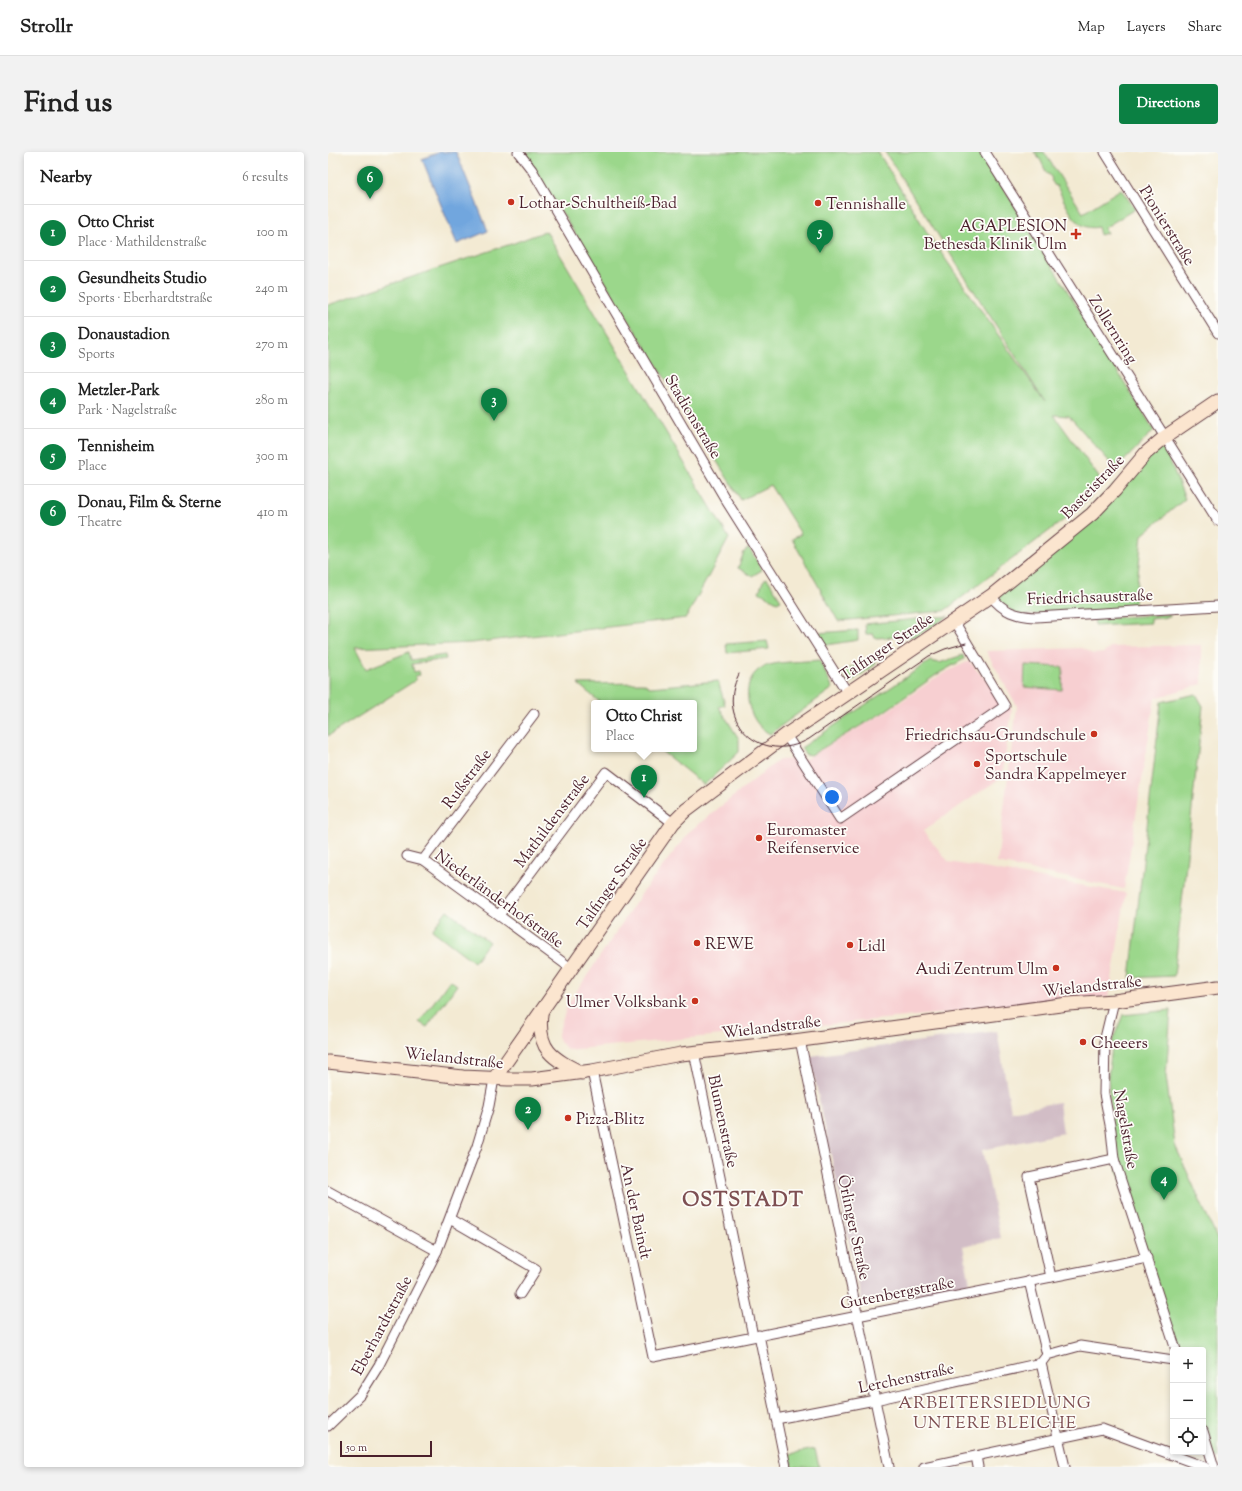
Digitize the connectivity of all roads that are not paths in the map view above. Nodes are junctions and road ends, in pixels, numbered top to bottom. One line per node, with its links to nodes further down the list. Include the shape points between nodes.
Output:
1 (518, 152): 12 (street, Stadionstraße, via 532,170 728,502)
2 (985, 152): 6 (street, Zollernring)
3 (1105, 152): 4 (street, Pionierstraße)
4 (1218, 334)
5 (1218, 402): 6 (street, Basteistraße)
6 (1165, 437): 7 (street, Zollernring); 9 (street, Basteistraße, via 1146,453 1092,514)
7 (1215, 508): 8 (street, Zollernring)
8 (1218, 521)
9 (991, 596): 10 (street, Friedrichsaustraße, via 1004,610 1031,617); 11 (street)
10 (1218, 606)
11 (954, 621): 12 (street, Talfinger Straße); 14 (street, Talfinger Straße, via 1005,706 840,819)
12 (846, 692): 14 (street, Talfinger Straße)
13 (534, 714): 17 (street, Rußstraße)
14 (786, 735): 15 (street, Talfinger Straße, via 720,783)
15 (673, 823): 18 (street, Mathildenstraße, via 606,772); 19 (street, Talfinger Straße)
16 (407, 856): 17 (street, Niederländerhofstraße)
17 (423, 860): 18 (street, Niederländerhofstraße)
18 (499, 915): 19 (street, Niederländerhofstraße)
19 (572, 969): 22 (street, Talfinger Straße)
20 (1218, 987): 21 (street, Wielandstraße)
21 (1114, 1001): 23 (street, Wielandstraße, via 1068,1004); 28 (street, Nagelstraße, via 1105,1038 1104,1094)
22 (541, 1014): 26 (street, via 541,1038 549,1053 562,1063); 27 (street, Talfinger Straße)
23 (800, 1040): 24 (street, Wielandstraße); 36 (street, Örlinger Straße)
24 (694, 1052): 26 (street, Wielandstraße); 37 (street, Blumenstraße)
25 (328, 1062): 27 (street, Wielandstraße)
26 (587, 1072): 27 (street, Wielandstraße, via 532,1079); 40 (street, An der Baindt, via 595,1086)
27 (494, 1079): 30 (street, Eberhardtstraße, via 477,1146)
28 (1114, 1159): 32 (street, Nagelstraße); 33 (street, via 1030,1177)
29 (328, 1191): 31 (street)
30 (450, 1220): 31 (street, Eberhardtstraße); 35 (street, via 536,1269)
31 (437, 1251): 45 (street, Eberhardtstraße, via 379,1365 361,1394)
32 (1147, 1258): 33 (street, Gutenbergstraße); 38 (street, Nagelstraße)
33 (1051, 1277): 34 (street, Gutenbergstraße)
34 (1029, 1281): 36 (street, Gutenbergstraße); 39 (street)
35 (520, 1294)
36 (858, 1315): 37 (street, Gutenbergstraße); 43 (street, Örlinger Straße)
37 (756, 1336): 40 (street, Gutenbergstraße); 44 (street, Blumenstraße)
38 (1175, 1347)
39 (1047, 1355): 41 (street, via 1080,1346); 42 (street)
40 (653, 1357)
41 (1170, 1360)
42 (1041, 1363): 43 (street, Lerchenstraße); 46 (street)
43 (875, 1400): 44 (street, Lerchenstraße); 50 (street, Örlinger Straße)
44 (776, 1419): 49 (street, Blumenstraße)
45 (328, 1426)
46 (1059, 1438): 48 (street); 53 (street); 54 (street, via 1102,1429)
47 (1206, 1441): 55 (street)
48 (976, 1456): 51 (street); 52 (street)
49 (786, 1467)
50 (889, 1467)
51 (924, 1467)
52 (978, 1467)
53 (1065, 1467)
54 (1205, 1467)
55 (1214, 1467)

